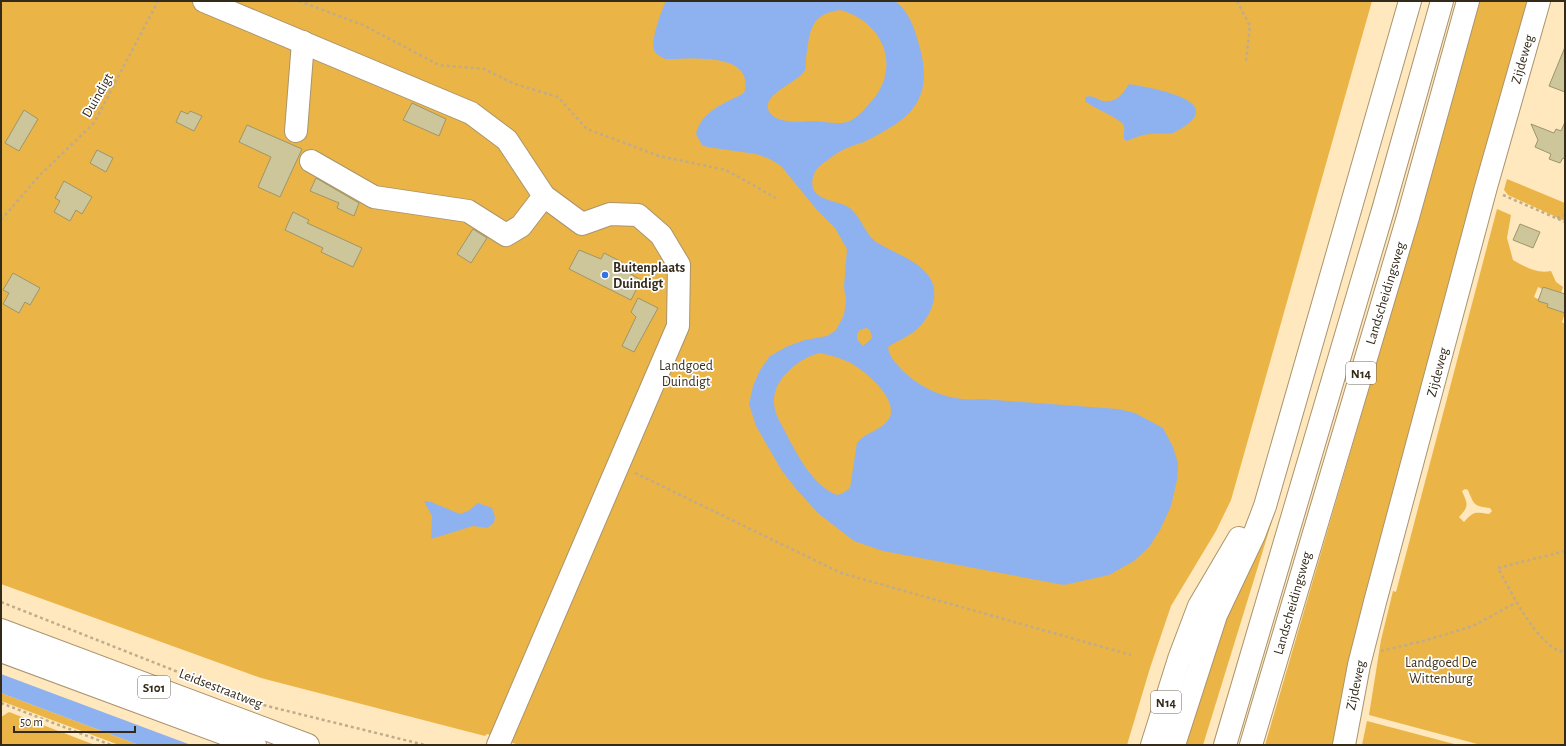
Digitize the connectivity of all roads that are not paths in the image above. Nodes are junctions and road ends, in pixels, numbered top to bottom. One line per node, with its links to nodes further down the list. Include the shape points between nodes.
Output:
1 (204, 1): 6 (main road)
2 (1410, 1): 10 (main road, N14)
3 (1442, 1): 18 (main road, Landscheidingsweg / N14, via 1381,218)
4 (1468, 1): 19 (main road, Landscheidingsweg / N14, via 1408,217)
5 (1539, 1): 20 (main road, Zijdeweg, via 1486,187 1361,656)
6 (303, 42): 7 (main road); 9 (main road, via 471,112 507,140)
7 (296, 131)
8 (312, 161): 9 (main road, via 374,197 468,211 506,235 521,226)
9 (544, 196): 15 (main road, via 582,224 610,214 638,215 662,235 679,265 678,326)
10 (1278, 460): 16 (main road, N14, via 1259,502 1199,606); 17 (main road, N14, via 1254,535 1216,615)
11 (1, 630): 14 (main road, Leidsestraatweg / S101)
12 (1, 651): 13 (main road, S101)
13 (255, 745)
14 (308, 745)
15 (498, 745)
16 (1152, 745)
17 (1174, 745)
18 (1225, 745)
19 (1251, 745)
20 (1344, 745)

